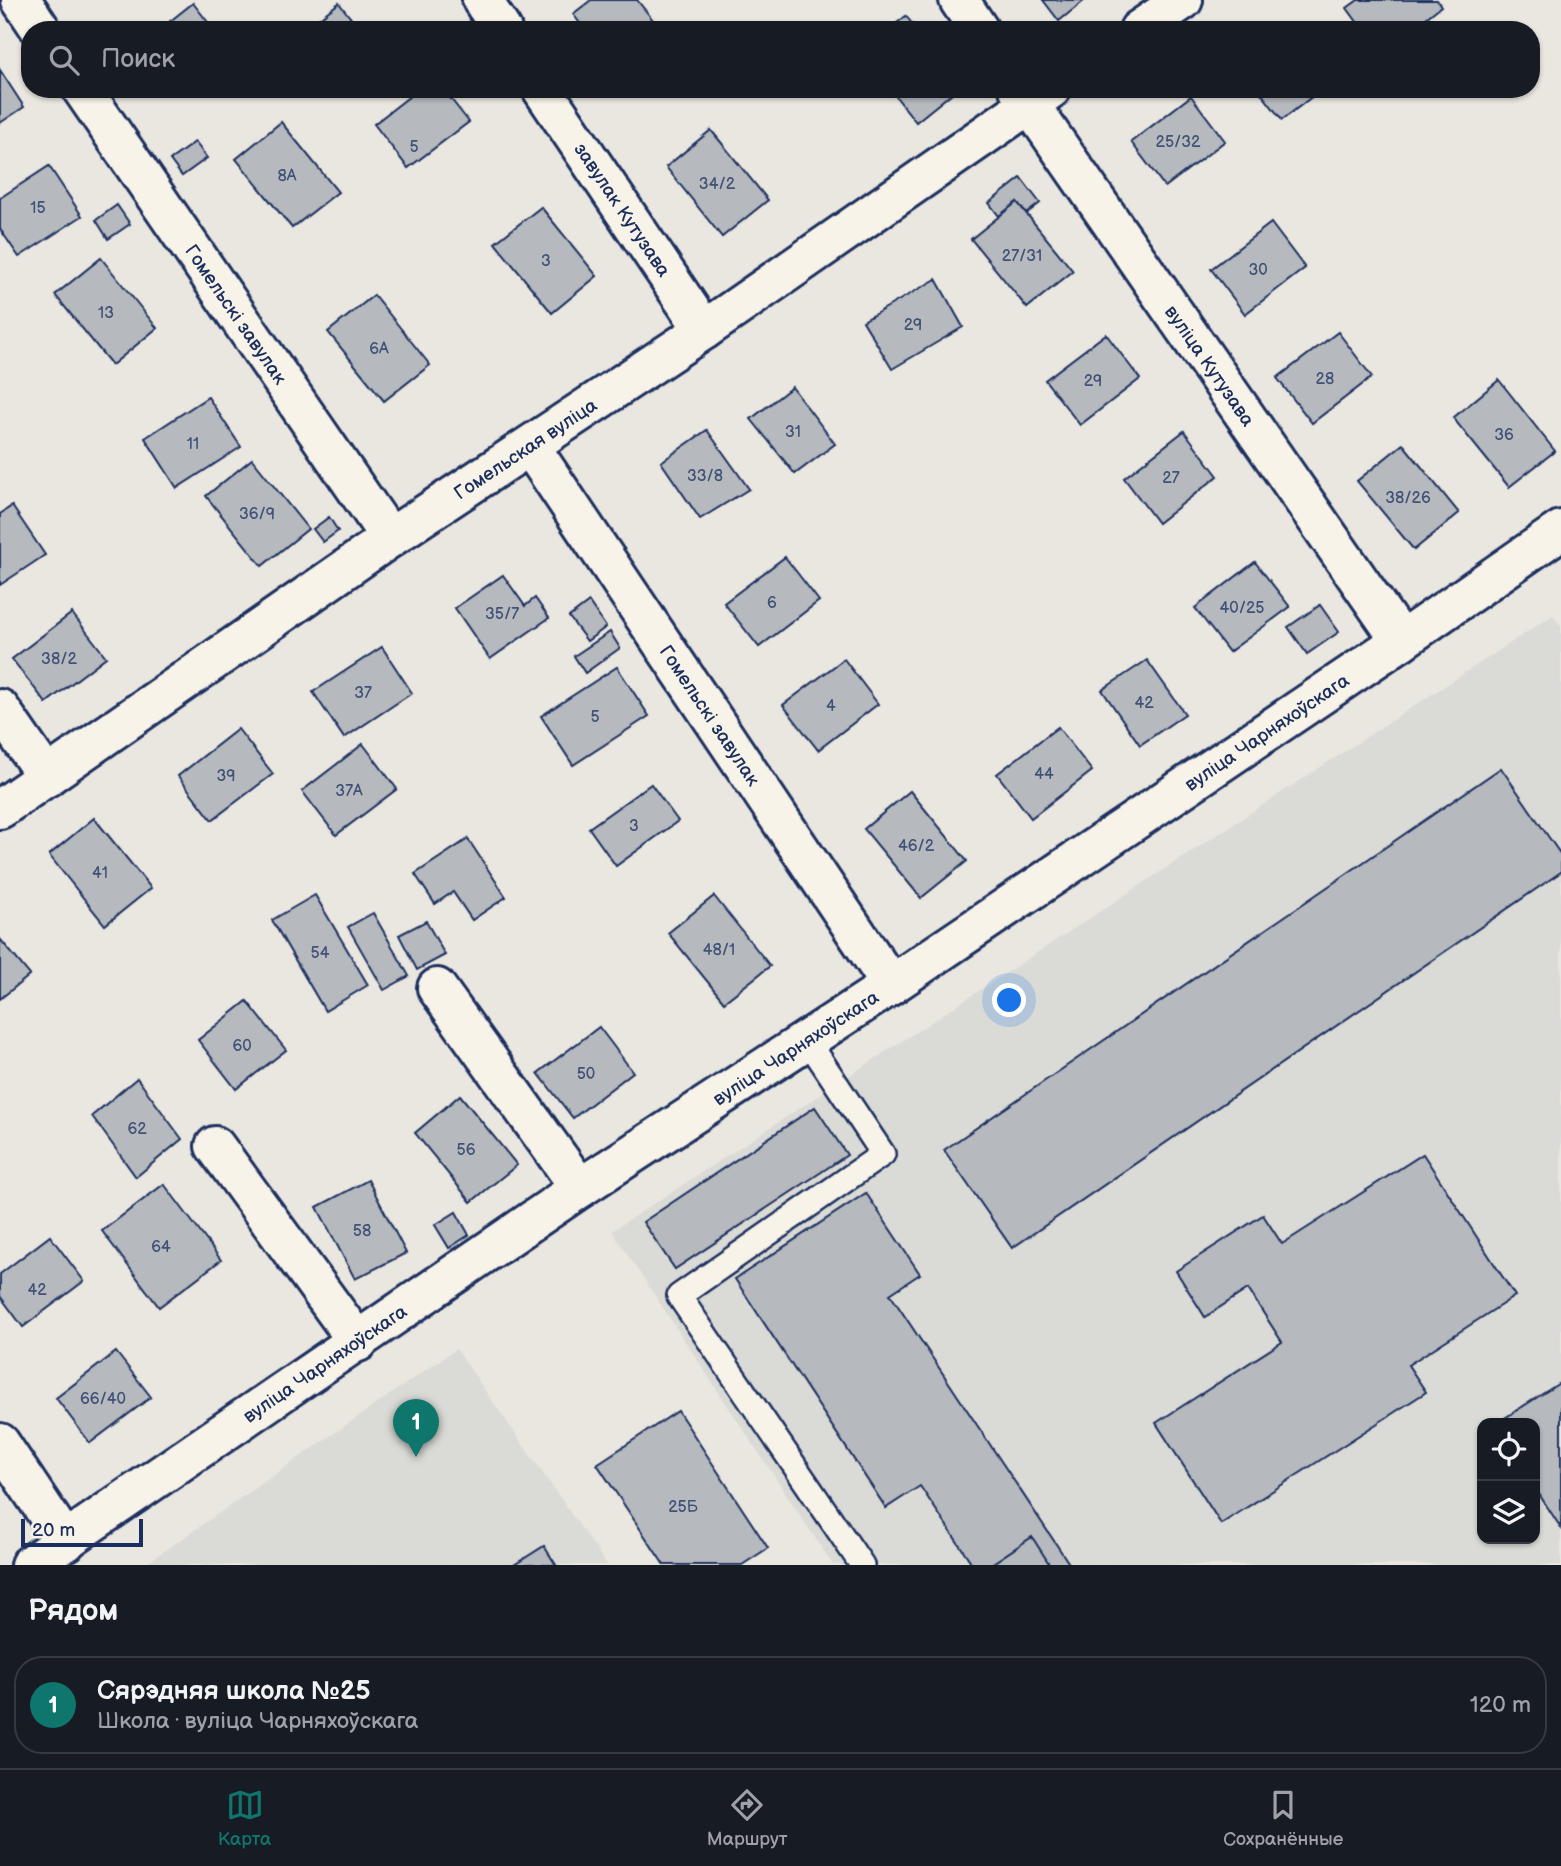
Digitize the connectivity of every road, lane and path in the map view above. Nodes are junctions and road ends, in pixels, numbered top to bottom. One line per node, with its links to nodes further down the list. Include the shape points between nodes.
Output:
1 (21, 0): 5 (street)
2 (482, 0): 6 (street)
3 (959, 0): 7 (street)
4 (1183, 0): 8 (street)
5 (35, 21)
6 (496, 21)
7 (973, 21)
8 (1152, 21)
9 (88, 98): 16 (street, Гомельскі завулак)
10 (548, 98): 13 (street, завулак Кутузава)
11 (1027, 98): 13 (street, Гомельская вуліца)
12 (1036, 98): 17 (street, вуліца Кутузава)
13 (704, 330): 14 (street, Гомельская вуліца)
14 (530, 446): 16 (street, Гомельская вуліца); 21 (street, Гомельскі завулак)
15 (1561, 530): 17 (street, вуліца Чарняхоўскага)
16 (390, 538): 19 (street, Гомельская вуліца)
17 (1401, 641): 21 (street, вуліца Чарняхоўскага)
18 (0, 709): 19 (street)
19 (47, 777): 20 (street, Гомельская вуліца)
20 (0, 808)
21 (891, 985): 23 (street, вуліца Чарняхоўскага)
22 (437, 988): 25 (street)
23 (808, 1041): 25 (street, вуліца Чарняхоўскага); 30 (lane, via 883,1154 679,1296)
24 (215, 1146): 26 (street)
25 (580, 1188): 26 (street, вуліца Чарняхоўскага)
26 (359, 1342): 28 (street, вуліца Чарняхоўскага)
27 (0, 1443): 28 (street)
28 (66, 1542): 29 (street, вуліца Чарняхоўскага)
29 (30, 1565)
30 (862, 1565)

